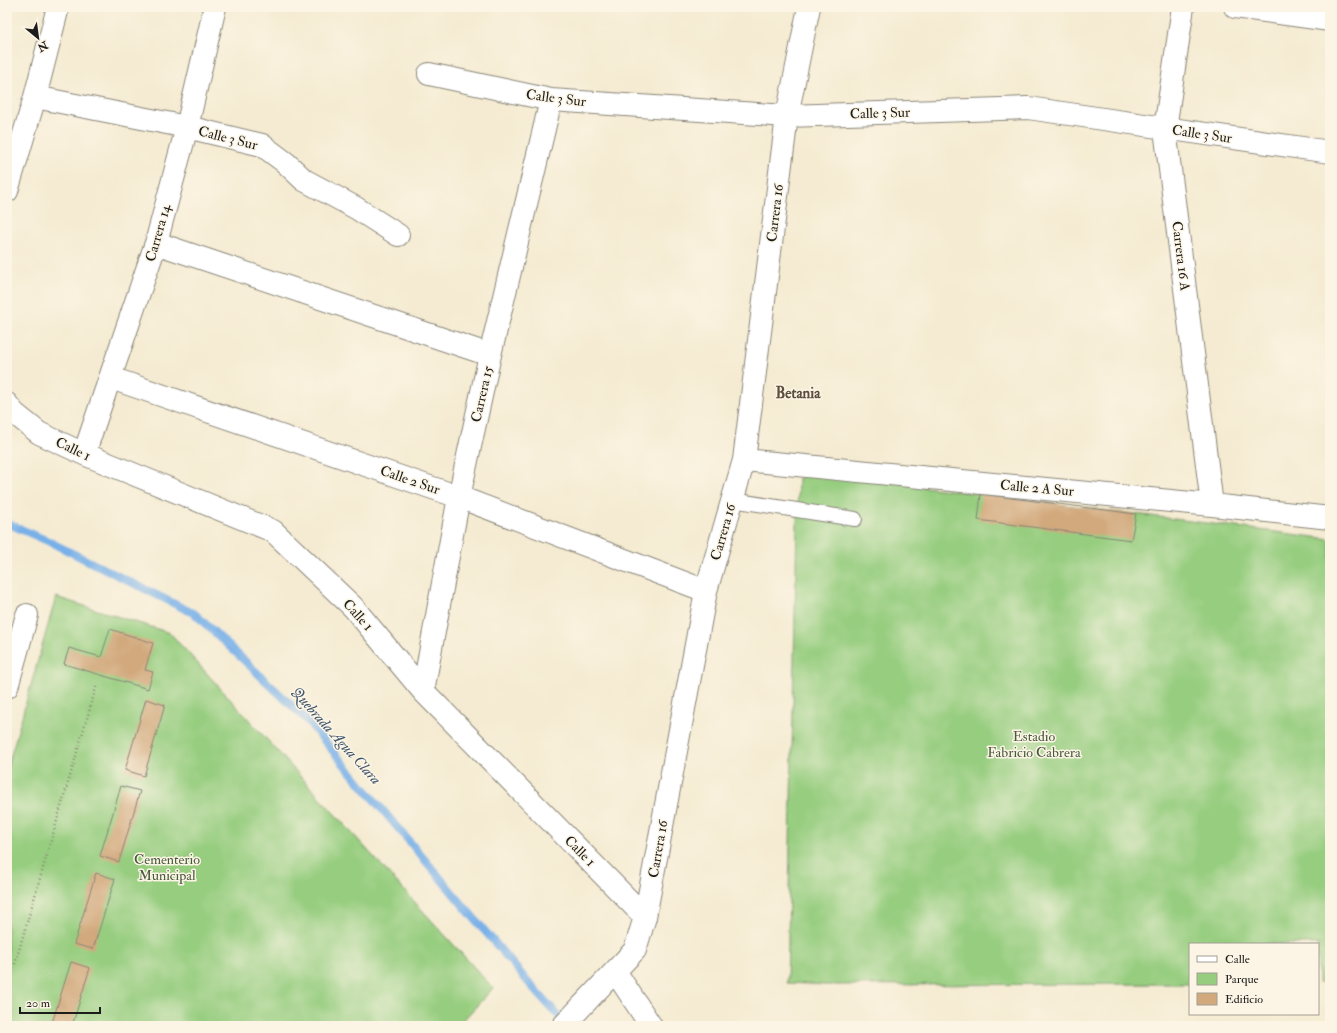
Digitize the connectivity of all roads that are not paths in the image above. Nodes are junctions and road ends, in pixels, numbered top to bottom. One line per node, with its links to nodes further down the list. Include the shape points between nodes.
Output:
1 (58, 7): 8 (street)
2 (215, 7): 11 (street, Carrera 14)
3 (810, 7): 10 (street, Carrera 16)
4 (1183, 7): 12 (street, Carrera 16 A)
5 (1235, 7): 6 (street)
6 (1330, 20)
7 (429, 74): 9 (street, Calle 3 Sur)
8 (35, 97): 11 (street, Calle 3 Sur); 14 (street)
9 (551, 100): 10 (street, Calle 3 Sur); 17 (street, Carrera 15)
10 (787, 116): 12 (street, Calle 3 Sur, via 1028,108); 21 (street, Carrera 16)
11 (187, 127): 15 (street, Calle 3 Sur, via 262,145 304,180 356,208); 16 (street, Carrera 14)
12 (1165, 129): 13 (street, Calle 3 Sur); 24 (street, Carrera 16 A)
13 (1330, 152)
14 (7, 191)
15 (398, 235)
16 (156, 243): 17 (street); 18 (street, Carrera 14)
17 (490, 355): 22 (street, Carrera 15)
18 (111, 378): 20 (street, Carrera 14); 22 (street, Calle 2 Sur)
19 (7, 404): 20 (street, Calle 1, via 39,433)
20 (84, 454): 30 (street, Calle 1, via 273,531 353,607)
21 (744, 460): 23 (street, Carrera 16); 24 (street, Calle 2 A Sur)
22 (459, 497): 27 (street, Calle 2 Sur); 30 (street, Carrera 15)
23 (732, 500): 26 (lane); 27 (street, Carrera 16)
24 (1212, 505): 25 (street, Calle 2 A Sur)
25 (1330, 518)
26 (855, 519)
27 (706, 591): 31 (street, Carrera 16)
28 (27, 616): 29 (street)
29 (7, 687)
30 (423, 691): 31 (street, Calle 1)
31 (645, 917): 32 (street, Carrera 16, via 635,950)
32 (614, 971): 33 (street, Carrera 16); 34 (street)
33 (562, 1026)
34 (651, 1026)

